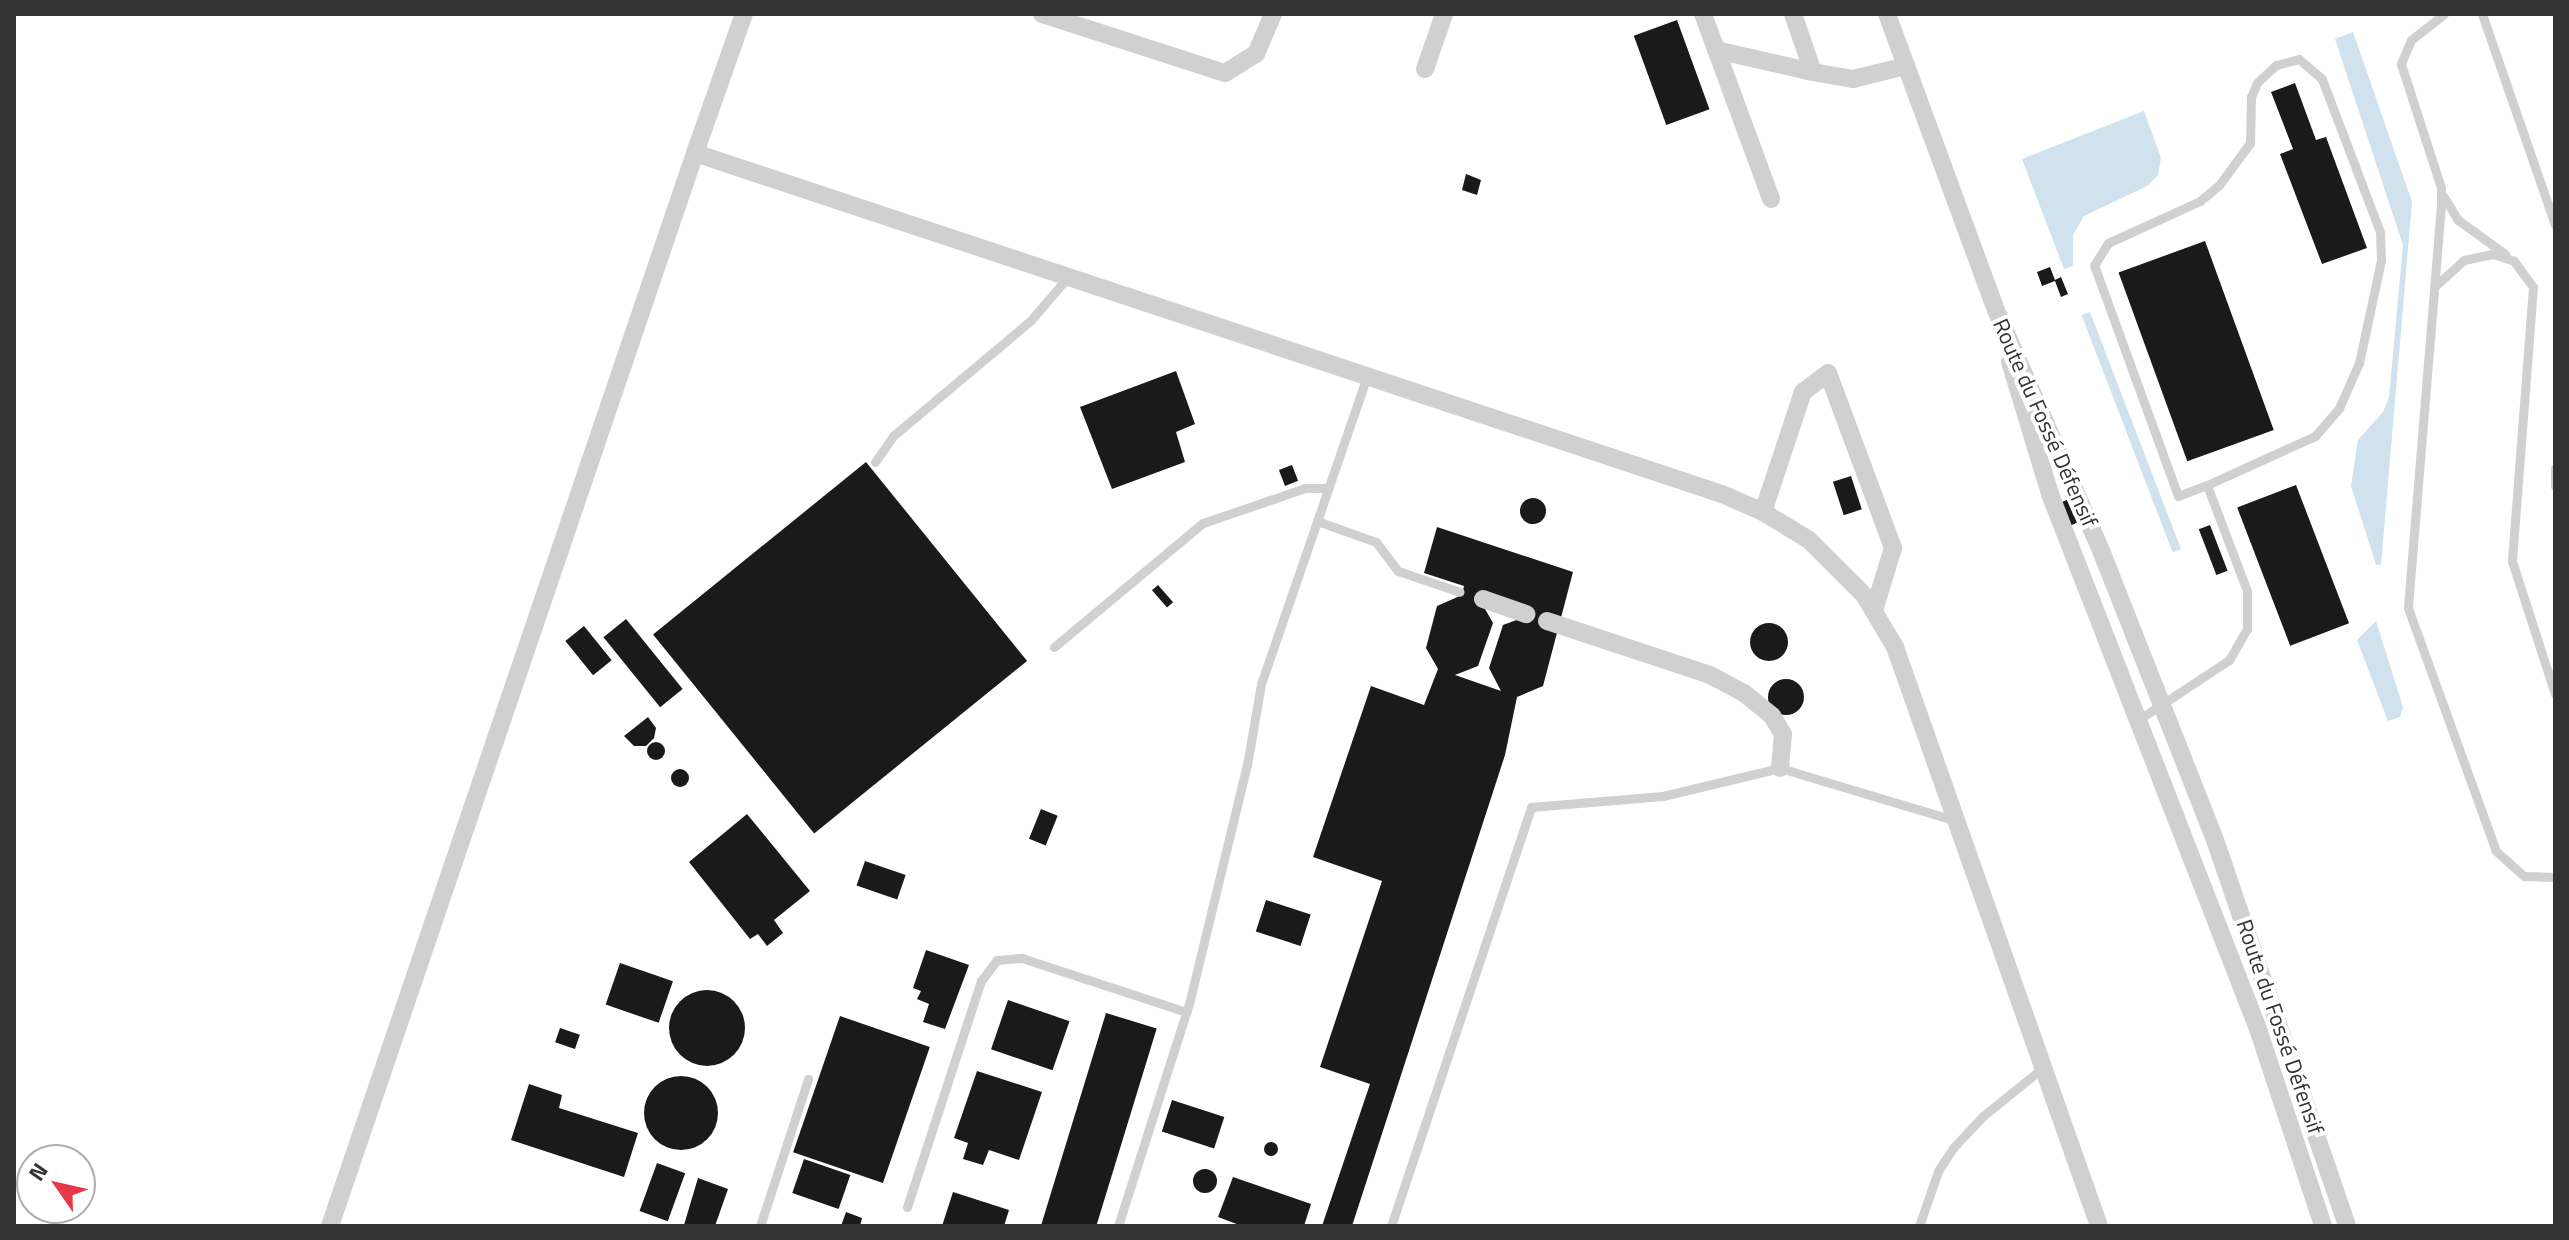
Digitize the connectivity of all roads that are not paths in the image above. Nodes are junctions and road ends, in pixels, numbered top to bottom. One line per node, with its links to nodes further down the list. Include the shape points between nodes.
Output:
1 (744, 14): 14 (street)
2 (1042, 14): 3 (street, via 1225,73 1256,54)
3 (1273, 14)
4 (1444, 14): 12 (street)
5 (1703, 14): 10 (street)
6 (1793, 14): 13 (street)
7 (1887, 14): 11 (street)
8 (2444, 14): 15 (lane, via 2411,40 2401,64)
9 (2482, 14): 17 (lane)
10 (1716, 50): 13 (street); 16 (street)
11 (1906, 66): 13 (street, via 1853,79); 21 (street)
12 (1425, 69)
13 (1813, 72)
14 (695, 153): 19 (street); 46 (street)
15 (2441, 188): 18 (lane, via 2458,220); 20 (lane)
16 (1771, 199)
17 (2555, 225)
18 (2514, 261): 20 (lane, via 2493,254 2472,256); 36 (lane, via 2529,276 2535,308 2512,561)
19 (1068, 277): 22 (street); 23 (lane, via 1031,320 889,441)
20 (2434, 287): 41 (lane, via 2409,615 2496,851 2524,876)
21 (1996, 310): 37 (street, Route du Fossé Défensif); 38 (street, Route du Fossé Défensif, via 2044,477)
22 (1367, 376): 27 (lane); 28 (street)
23 (875, 462)
24 (2555, 468): 26 (lane)
25 (2207, 485): 25 (lane, via 2297,448 2324,428 2355,374 2372,304 2381,260 2380,232 2322,79 2299,59 2276,65 2257,83 2251,97 2250,143 2219,185 2200,201 2108,243 2094,265 2178,496); 37 (lane, via 2247,591 2247,629 2229,660)
26 (2555, 486)
27 (1328, 488): 29 (lane); 35 (lane, via 1305,488 1203,523)
28 (1763, 512): 32 (street, via 1833,561); 32 (street, via 1803,392 1828,373 1893,548)
29 (1317, 521): 30 (lane, via 1376,542 1398,571); 42 (lane, via 1261,684 1247,765)
30 (1460, 592)
31 (1483, 599): 33 (street)
32 (1874, 610): 40 (street, via 1900,658)
33 (1526, 614)
34 (1547, 621): 39 (street, via 1710,675 1744,693 1772,716 1783,734)
35 (1054, 647)
36 (2555, 694)
37 (2163, 705): 38 (lane); 53 (street, Route du Fossé Défensif, via 2248,932)
38 (2135, 722): 52 (street, Route du Fossé Défensif, via 2251,1011)
39 (1780, 768): 40 (lane); 49 (lane, via 1678,794 1531,807)
40 (1957, 821): 43 (street)
41 (2555, 877)
42 (1186, 1012): 45 (lane, via 1022,958 997,960 981,981); 48 (lane)
43 (2045, 1066): 50 (lane, via 1953,1148 1938,1171); 51 (street)
44 (808, 1079): 47 (lane)
45 (907, 1207)
46 (330, 1226)
47 (760, 1226)
48 (1118, 1226)
49 (1391, 1226)
50 (1919, 1226)
51 (2099, 1226)
52 (2323, 1226)
53 (2347, 1226)

